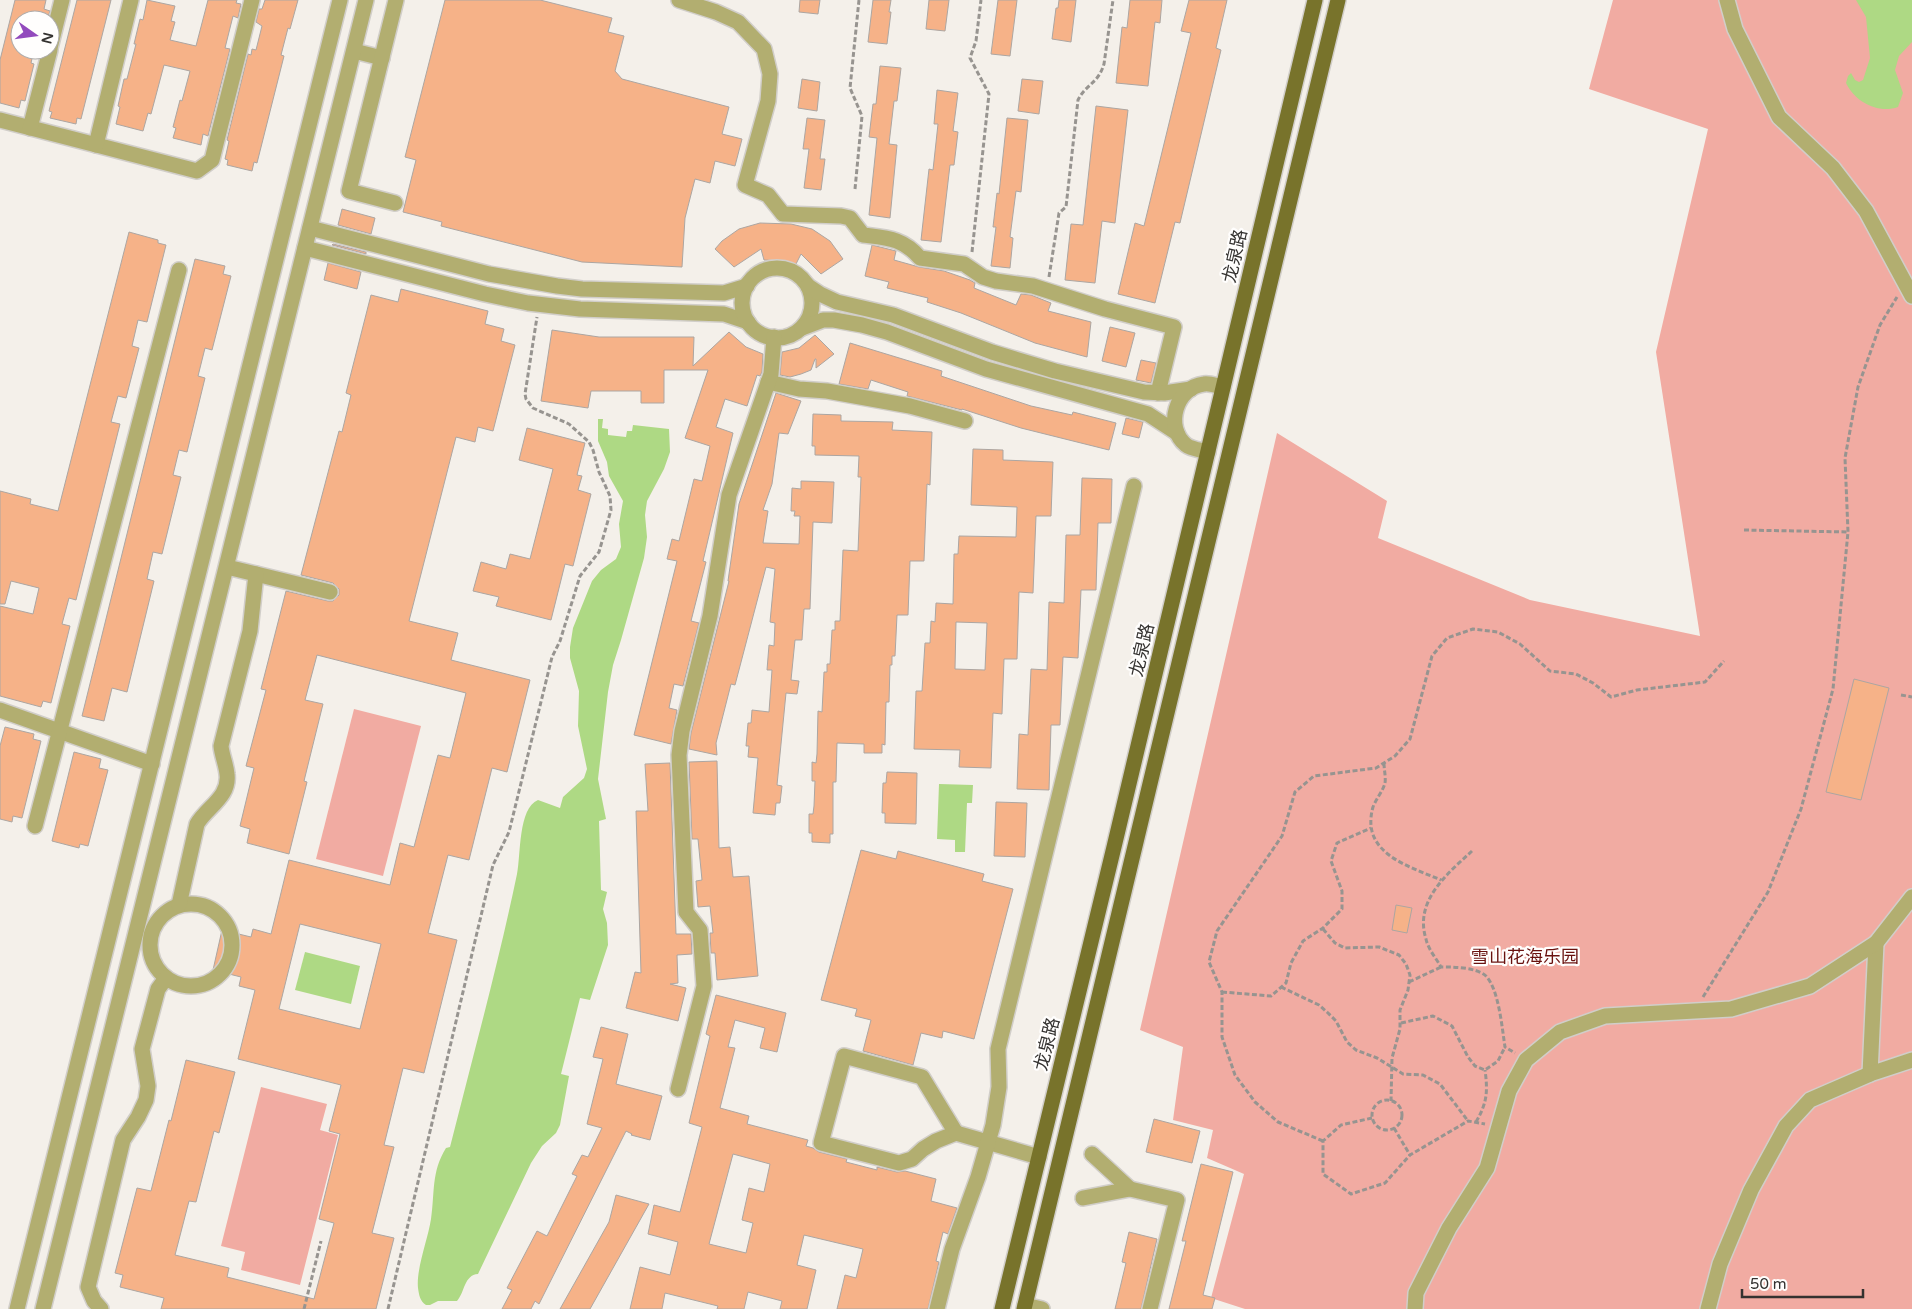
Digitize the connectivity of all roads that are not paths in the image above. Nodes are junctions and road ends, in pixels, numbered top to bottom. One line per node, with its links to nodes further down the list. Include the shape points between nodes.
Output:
1 (131, 0): 15 (street)
2 (252, 0): 15 (street, via 212,160 197,171)
3 (340, 0): 39 (street)
4 (366, 0): 10 (street)
5 (396, 0): 11 (street)
6 (679, 0): 29 (street, via 738,22 764,49 770,88 745,185 768,196 783,214 850,218 863,235 898,240 920,258 964,264 996,281 1033,286 1174,327)
7 (1315, 0): 27 (main road, 龙泉路)
8 (1338, 0): 55 (main road)
9 (1727, 0): 22 (street, via 1735,29 1779,117 1833,168 1866,211)
10 (354, 51): 11 (street); 17 (street)
11 (382, 58): 16 (street, via 349,192)
12 (47, 60): 14 (street)
13 (0, 120): 14 (street)
14 (30, 128): 15 (street)
15 (96, 145)
16 (396, 203)
17 (310, 228): 18 (street); 20 (street, via 489,274 557,286 724,293)
18 (305, 248): 23 (street, via 485,294 539,304 580,309 724,314); 34 (street)
19 (179, 270): 38 (street)
20 (747, 286): 21 (street, via 760,273 777,268 795,273); 23 (street, via 743,304)
21 (808, 286): 24 (street, via 811,313); 29 (street, via 837,302 893,314 992,352 1055,371)
22 (1908, 290)
23 (748, 322): 25 (street, via 762,334)
24 (802, 328): 25 (street); 31 (street, via 823,320 862,325 1002,374 1148,414)
25 (774, 338): 26 (street)
26 (768, 382): 30 (street, via 910,406); 48 (street, via 729,495 710,616 682,731 679,755 686,912 700,930 704,986)
27 (1223, 387): 28 (street, via 1206,383); 32 (main road, 龙泉路)
28 (1191, 389): 29 (street); 31 (street, via 1179,400 1176,408)
29 (1158, 393)
30 (964, 421)
31 (1177, 433): 32 (street, via 1187,447)
32 (1208, 452): 52 (main road, 龙泉路)
33 (1134, 486): 50 (street, via 998,1049 997,1106)
34 (227, 567): 35 (street); 43 (street)
35 (256, 574): 36 (street); 42 (street, via 250,631 221,746 227,786 220,799 197,824)
36 (330, 592)
37 (0, 710): 38 (street)
38 (60, 731): 39 (street); 40 (street)
39 (152, 764): 56 (street)
40 (35, 826)
41 (1912, 897): 44 (street)
42 (179, 905): 43 (street, via 162,915); 45 (street, via 199,904 223,918 231,936 231,955 221,973 204,984 184,986)
43 (144, 933): 45 (street, via 153,962); 57 (street)
44 (1876, 943): 47 (street); 63 (street, via 1810,986 1731,1010 1605,1016 1560,1032 1526,1060 1509,1091 1487,1168 1449,1228 1416,1293)
45 (166, 978): 58 (street, via 158,989 142,1049 148,1086 146,1100 123,1140 88,1287)
46 (1912, 1060): 47 (street)
47 (1870, 1074): 64 (street, via 1810,1100 1786,1126 1751,1190 1720,1264)
48 (678, 1089)
49 (956, 1133): 49 (street, via 899,1163 821,1143 844,1056 922,1077); 50 (street)
50 (988, 1142): 52 (street); 59 (street, via 952,1249)
51 (1092, 1154): 53 (street)
52 (1039, 1157): 60 (main road, 龙泉路)
53 (1130, 1189): 54 (street); 62 (street, via 1177,1200)
54 (1083, 1198)
55 (1025, 1307): 61 (street)
56 (17, 1309)
57 (43, 1309)
58 (101, 1309)
59 (937, 1309)
60 (1002, 1309)
61 (1042, 1309)
62 (1150, 1309)
63 (1415, 1309)
64 (1708, 1309)

